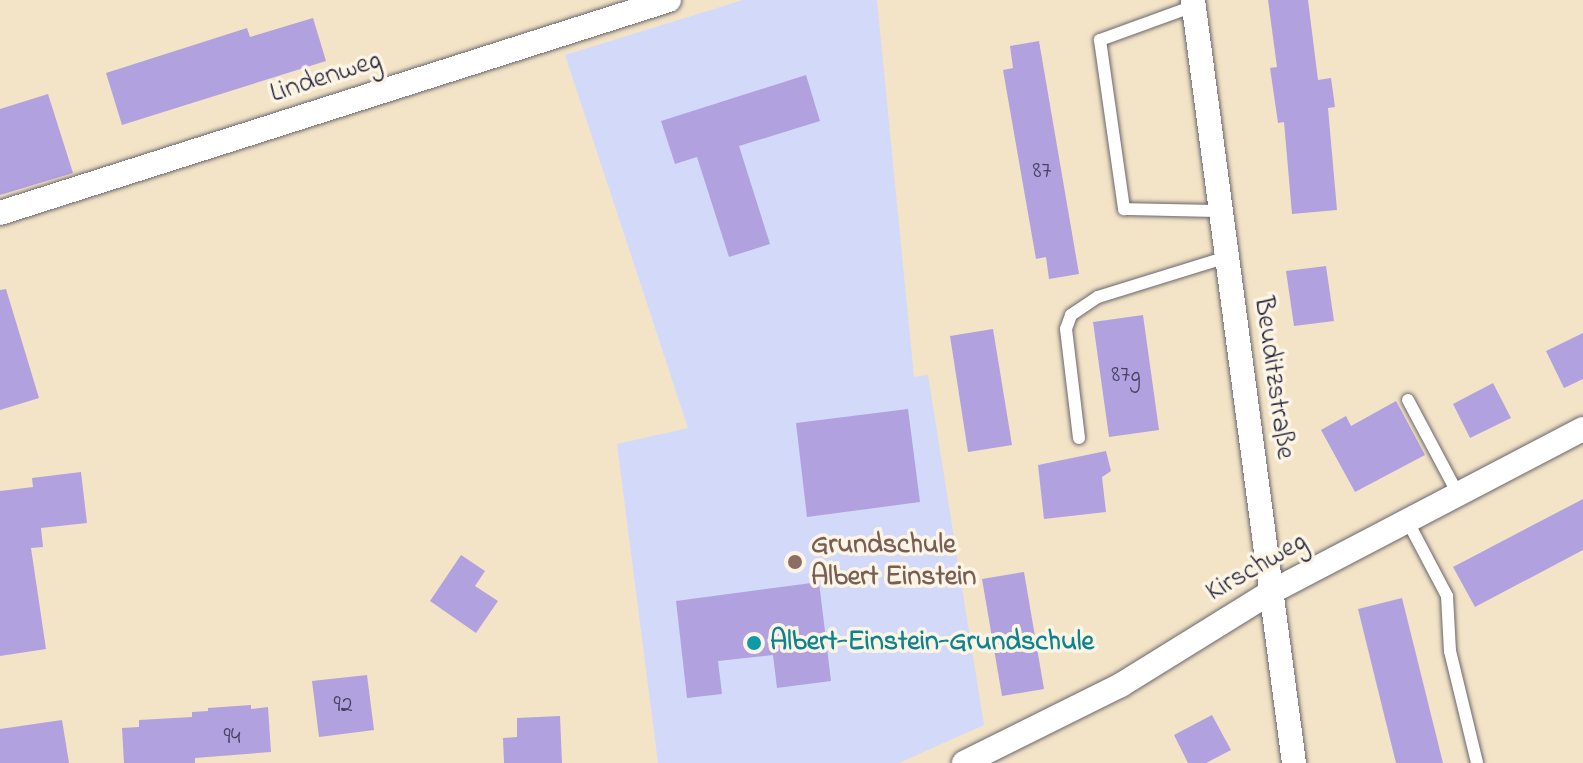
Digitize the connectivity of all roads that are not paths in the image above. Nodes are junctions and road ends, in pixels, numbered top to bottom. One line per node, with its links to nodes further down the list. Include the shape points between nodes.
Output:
1 (669, 0): 4 (street, Lindenweg)
2 (1193, 3): 3 (street, Beuditzstraße); 3 (lane, via 1100,40 1124,209)
3 (1221, 211): 5 (street, Beuditzstraße)
4 (0, 213)
5 (1227, 257): 8 (lane, via 1098,297 1071,315 1066,329); 11 (street, Beuditzstraße)
6 (1408, 400): 9 (lane)
7 (1583, 429): 9 (street, Kirschweg)
8 (1079, 438)
9 (1459, 496): 10 (street, Kirschweg)
10 (1408, 522): 11 (street, Kirschweg); 14 (lane, via 1447,596 1450,651)
11 (1271, 592): 12 (street, Kirschweg, via 1121,685); 13 (street, Beuditzstraße)
12 (964, 763)
13 (1294, 763)
14 (1477, 763)

